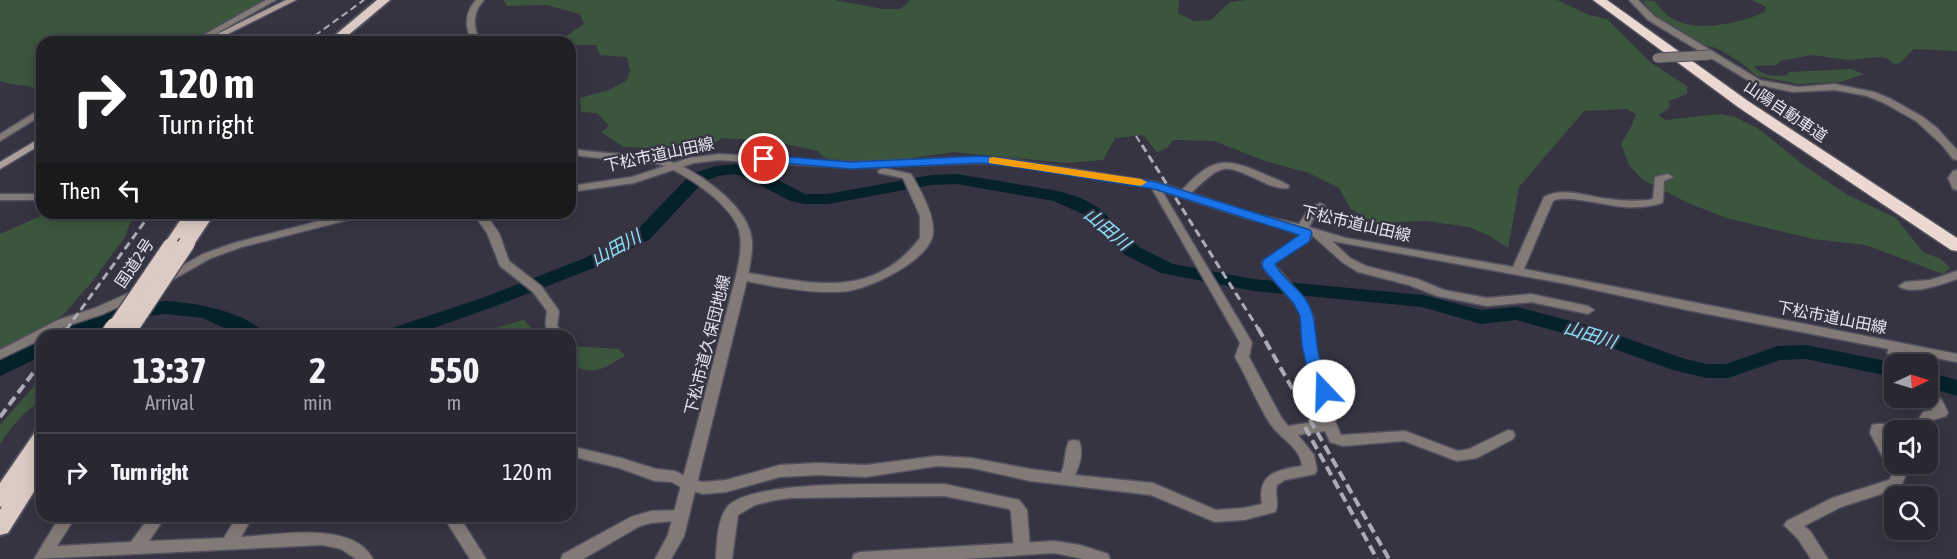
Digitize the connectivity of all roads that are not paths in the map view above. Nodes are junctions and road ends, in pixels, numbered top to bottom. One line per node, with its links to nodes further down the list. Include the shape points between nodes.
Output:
1 (272, 0): 9 (street)
2 (292, 0): 10 (main road)
3 (384, 0): 11 (highway)
4 (394, 0): 12 (highway)
5 (480, 0): 13 (street, via 468,20)
6 (1599, 0): 46 (highway, 山陽自動車道, via 1743,104)
7 (1615, 0): 44 (highway, 山陽自動車道, via 1759,102)
8 (1633, 0): 14 (street, via 1652,18)
9 (206, 36)
10 (217, 36)
11 (340, 36)
12 (352, 36)
13 (472, 36)
14 (1711, 55): 15 (street, bridge); 22 (street, via 1757,82 1800,90 1833,87 1885,101 1916,116 1939,134)
15 (1657, 58)
16 (36, 114): 17 (street)
17 (29, 118): 18 (street); 19 (street)
18 (36, 118)
19 (0, 138)
20 (36, 144): 24 (main road)
21 (576, 152): 25 (street)
22 (1957, 157)
23 (788, 161): 25 (street, 下松市道山田線, via 719,157); 26 (street, 下松市道山田線, via 876,165 981,159); 49 (street, via 806,166 891,171 911,183 926,216 926,238 901,265 851,287)
24 (0, 166)
25 (674, 166): 32 (street, 下松市道山田線, via 634,180); 49 (street, 下松市道久保団地線, via 716,196 743,226 747,241)
26 (1076, 172): 29 (street, 下松市道山田線); 33 (street, via 1134,176)
27 (1957, 173): 31 (street, via 1953,178)
28 (1668, 177): 47 (street, via 1659,179 1658,201 1654,203 1628,204 1563,195 1548,199)
29 (1156, 185): 41 (street, 下松市道山田線); 63 (street, via 1244,339 1242,357 1277,422)
30 (1284, 186): 33 (street, via 1229,165 1208,170)
31 (1957, 187)
32 (576, 188)
33 (1187, 191): 41 (street)
34 (2, 195): 35 (street)
35 (36, 196)
36 (1320, 206): 42 (street)
37 (190, 219): 45 (highway, 国道2号)
38 (202, 219): 45 (highway, 国道2号)
39 (339, 219): 52 (street, via 207,256 123,300)
40 (482, 219): 55 (street, via 493,233 504,263 533,286 553,311 549,325)
41 (1274, 221): 42 (street, 下松市道山田線); 62 (street, via 1306,235 1268,263 1307,316 1309,346 1325,384 1321,405)
42 (1302, 228): 43 (street, 下松市道山田線)
43 (1315, 232): 47 (street, 下松市道山田線, via 1344,241); 51 (street, via 1362,269 1441,293 1487,302 1532,298)
44 (1957, 232)
45 (179, 245): 53 (highway, 国道2号, bridge); 54 (highway, 国道2号, bridge)
46 (1957, 246)
47 (1517, 271): 57 (street, 下松市道山田線)
48 (1957, 275): 50 (street, via 1932,284)
49 (742, 276): 70 (street, 下松市道久保団地線)
50 (1905, 286)
51 (1588, 310)
52 (49, 330)
53 (115, 330)
54 (129, 330)
55 (552, 330)
56 (36, 337): 59 (street)
57 (1872, 342): 58 (street); 60 (street, 下松市道山田線)
58 (1899, 354)
59 (0, 356)
60 (1957, 358)
61 (1938, 405): 89 (street, via 1941,413 1928,416 1920,428 1877,429 1899,475 1895,484 1837,502 1792,525)
62 (1329, 425): 63 (street); 64 (street, via 1335,438 1343,441 1405,436 1457,456 1472,454)
63 (1287, 431): 69 (street, via 1299,441 1310,470 1275,476 1266,494 1270,508 1264,510 1215,516 1154,489)
64 (1508, 435)
65 (1074, 445): 69 (street, via 1073,463)
66 (36, 446): 71 (highway)
67 (576, 452): 70 (street, via 675,477)
68 (36, 472): 77 (highway)
69 (1066, 479): 70 (street, via 937,461 866,471 780,471 726,486)
70 (689, 485): 72 (street, 下松市道久保団地線)
71 (0, 499)
72 (681, 516): 84 (street, via 636,521); 85 (street, 下松市道久保団地線, via 676,536)
73 (64, 522): 81 (street)
74 (154, 522): 79 (street)
75 (241, 522): 78 (street)
76 (455, 522): 83 (street)
77 (0, 527)
78 (229, 543): 79 (street); 82 (street, via 322,539 345,543)
79 (136, 548): 81 (street)
80 (1022, 549): 86 (street, via 1019,510 1014,504 944,490 790,492 737,507 731,513); 87 (street); 88 (street, via 1080,550)
81 (42, 556)
82 (365, 559)
83 (478, 559)
84 (569, 559)
85 (663, 559)
86 (724, 559)
87 (860, 559)
88 (1102, 559)
89 (1820, 559)

